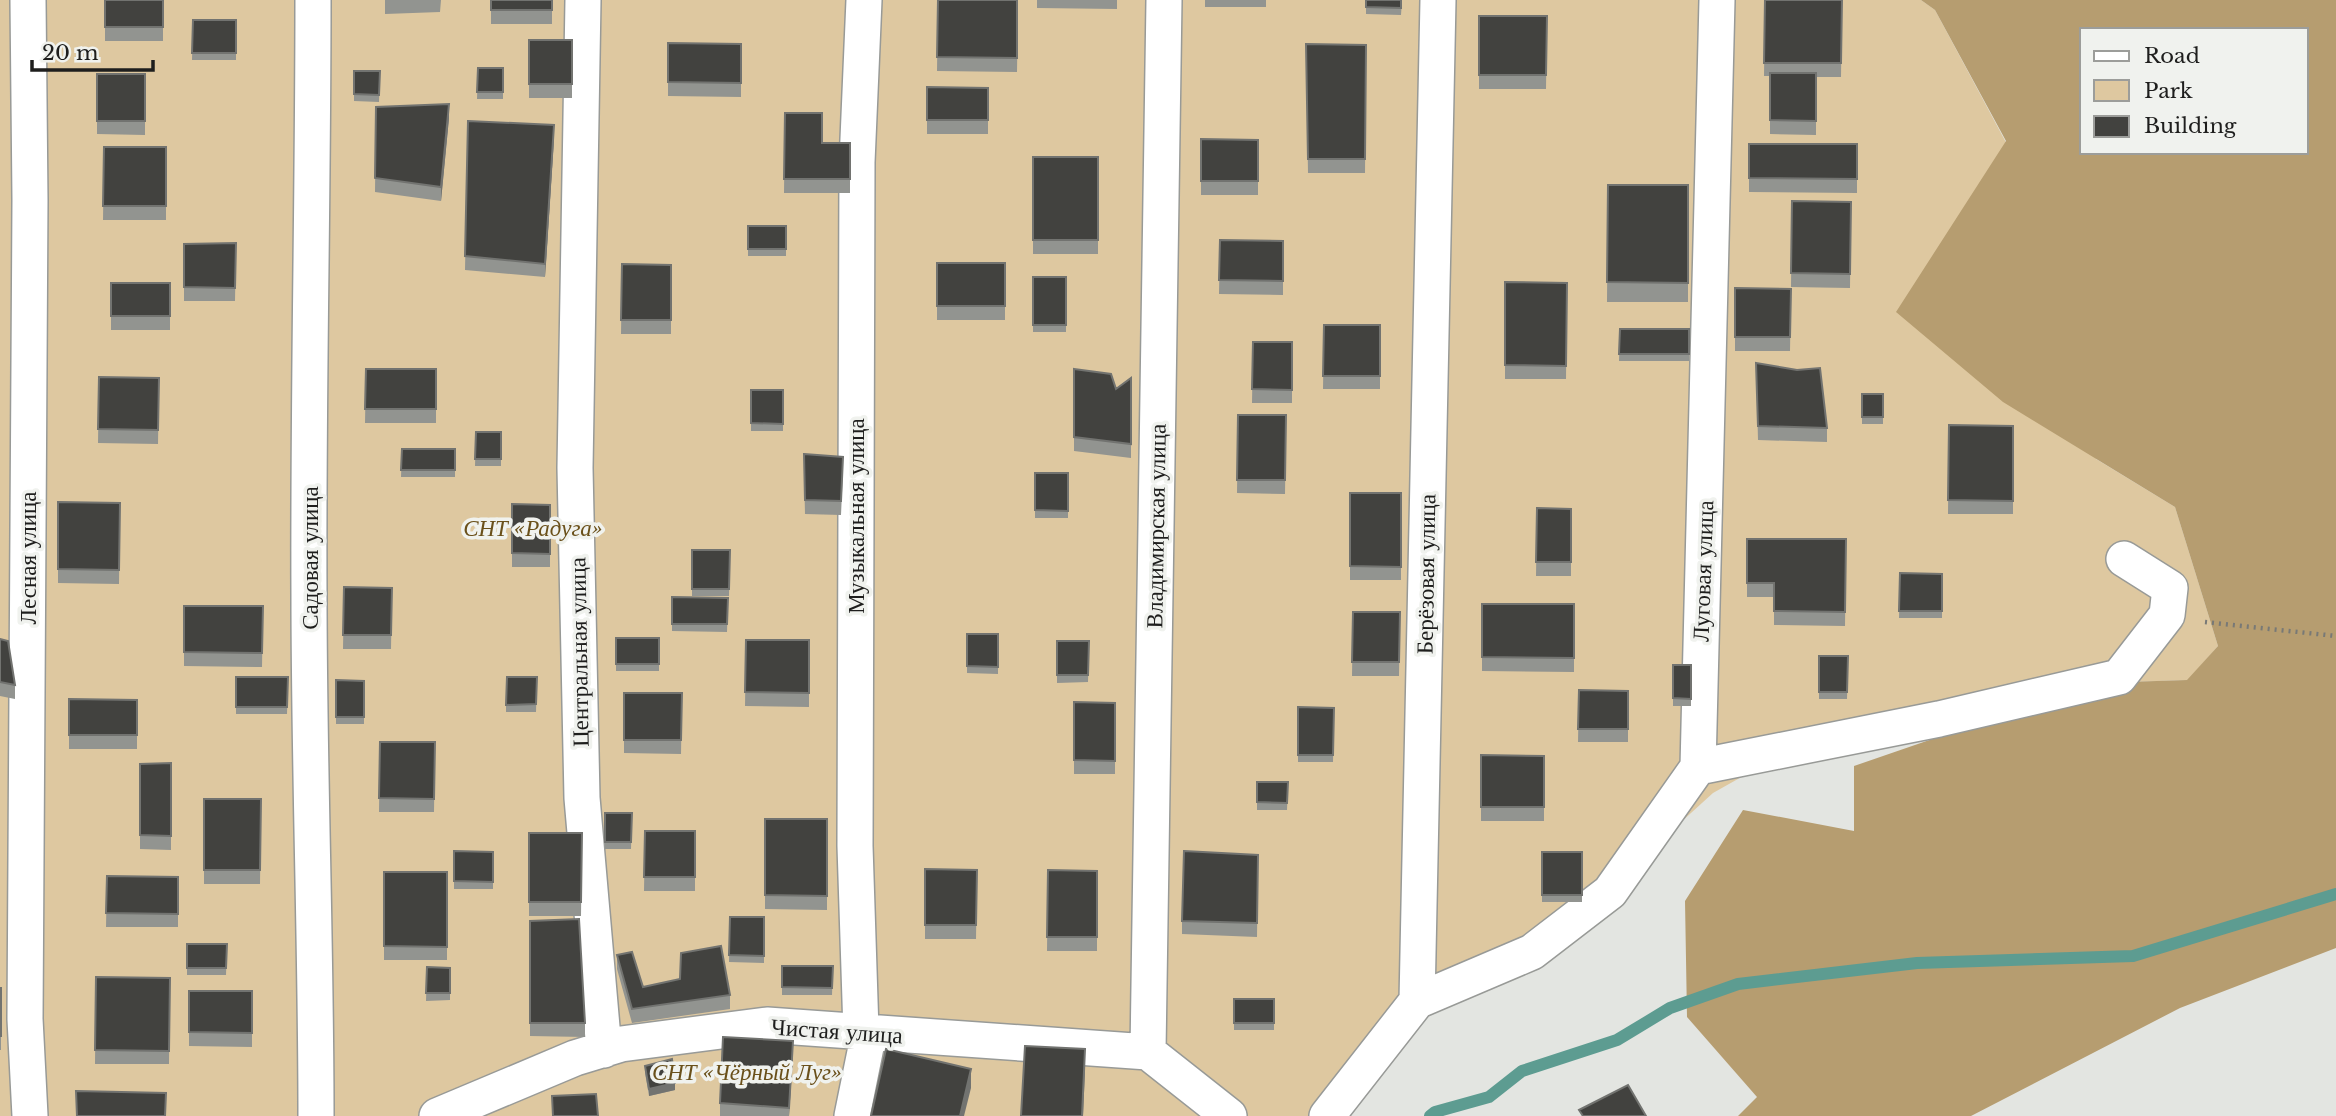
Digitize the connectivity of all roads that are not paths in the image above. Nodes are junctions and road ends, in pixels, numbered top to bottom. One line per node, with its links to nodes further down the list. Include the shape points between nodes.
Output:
1 (28, 0): 14 (street, Лесная улица, via 26,1019)
2 (313, 0): 15 (street, Садовая улица, via 309,595)
3 (583, 0): 12 (street, Центральная улица, via 575,468 582,798)
4 (863, 0): 11 (street, Музыкальная улица, via 857,162 855,832)
5 (1164, 0): 13 (street, Владимирская улица)
6 (1438, 0): 10 (street, Берёзовая улица)
7 (1717, 0): 9 (street, Луговая улица)
8 (2124, 559): 9 (street, via 2170,588 2167,615 2119,677)
9 (1698, 767): 10 (street, via 1610,892 1532,952)
10 (1417, 1001): 19 (street)
11 (861, 1031): 12 (street, Чистая улица, via 767,1025); 13 (street, Чистая улица); 17 (street, Музыкальная улица, via 866,1047)
12 (604, 1050): 16 (street, Чистая улица)
13 (1148, 1052): 18 (street)
14 (30, 1116)
15 (316, 1116)
16 (437, 1116)
17 (852, 1116)
18 (1228, 1116)
19 (1327, 1116)

